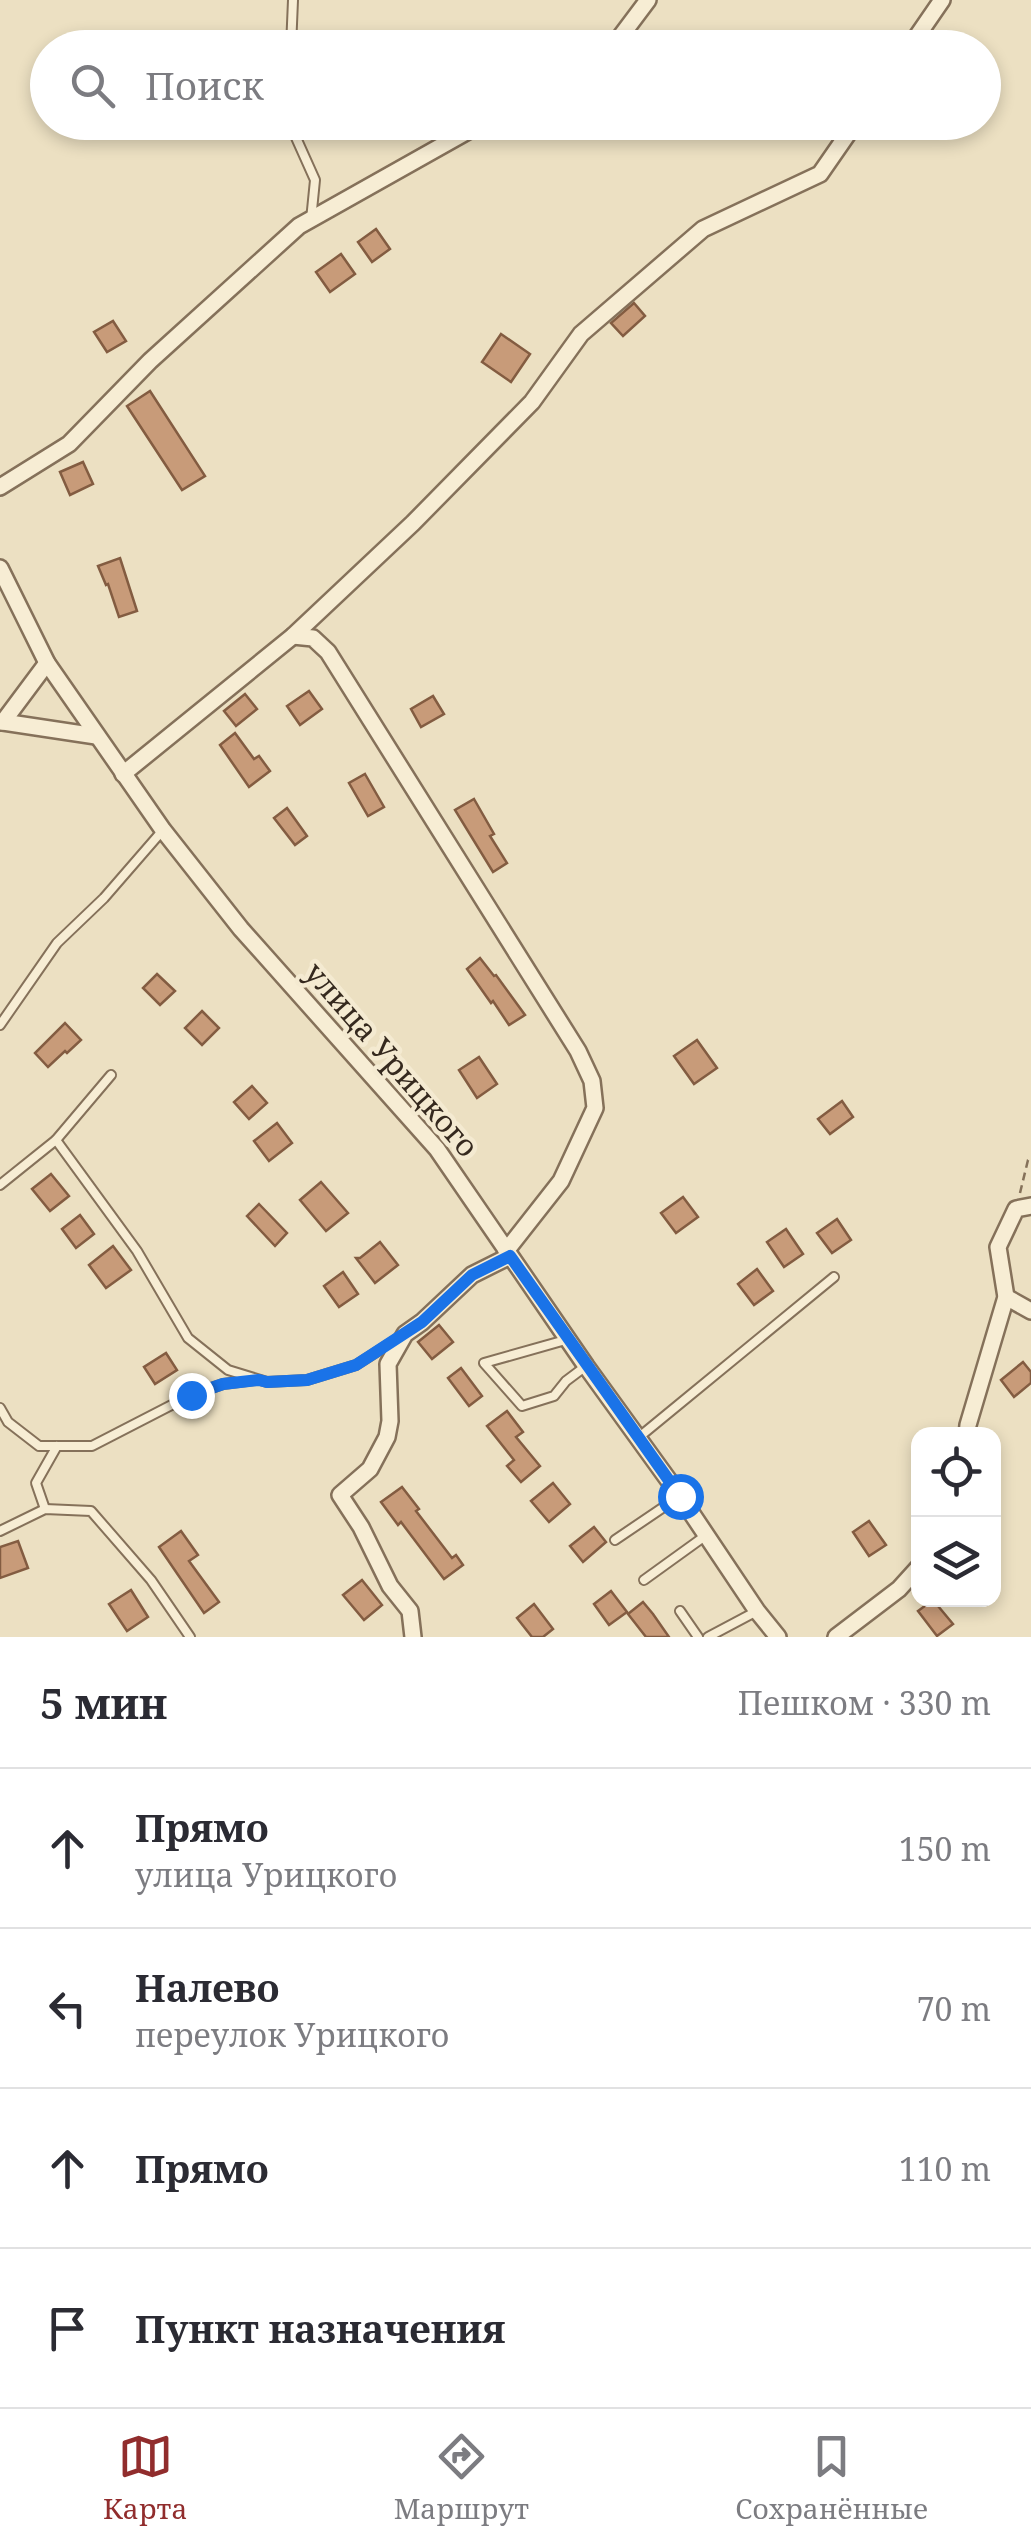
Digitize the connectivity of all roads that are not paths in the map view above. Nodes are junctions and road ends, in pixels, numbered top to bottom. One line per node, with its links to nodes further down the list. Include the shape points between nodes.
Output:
1 (292, 0): 4 (lane)
2 (648, 0): 5 (street)
3 (942, 0): 6 (street)
4 (291, 30)
5 (626, 30)
6 (921, 30)
7 (297, 140): 10 (lane, via 315,180)
8 (452, 140): 10 (street)
9 (844, 140): 13 (street, via 820,174 703,230 581,334 532,402)
10 (311, 220): 11 (street, via 150,361 69,444)
11 (0, 487)
12 (0, 568): 14 (street, улица Урицкого)
13 (293, 636): 17 (street); 24 (street, via 313,638 328,652 592,1081 596,1108 560,1182)
14 (47, 663): 15 (street); 16 (street, улица Урицкого)
15 (1, 724): 16 (street)
16 (96, 736): 17 (street, улица Урицкого)
17 (123, 774): 18 (street, улица Урицкого)
18 (164, 830): 19 (lane, via 57,943); 24 (street, улица Урицкого, via 241,929 438,1149)
19 (0, 1026)
20 (111, 1075): 21 (lane)
21 (56, 1140): 22 (lane); 31 (lane, via 137,1250 188,1338 228,1370)
22 (0, 1185)
23 (1023, 1207): 26 (street, via 998,1247)
24 (508, 1254): 28 (street, via 472,1275); 29 (street, улица Урицкого)
25 (834, 1277): 34 (lane)
26 (1006, 1297): 27 (street); 33 (street)
27 (1031, 1312)
28 (405, 1334): 31 (lane, via 356,1365 307,1380); 46 (street, via 388,1364 387,1436 370,1469 340,1496 410,1611)
29 (568, 1339): 30 (street, улица Урицкого); 30 (lane, via 484,1363 522,1406 554,1396)
30 (586, 1366): 34 (street, улица Урицкого)
31 (259, 1380): 35 (lane, via 191,1395 92,1446)
32 (0, 1408): 35 (lane, via 38,1446)
33 (968, 1427)
34 (638, 1438): 36 (street, улица Урицкого)
35 (57, 1446): 37 (lane, via 36,1483)
36 (680, 1496): 39 (street, улица Урицкого); 40 (lane)
37 (45, 1509): 38 (lane); 45 (lane, via 91,1512)
38 (0, 1531)
39 (705, 1536): 42 (lane); 44 (street, улица Урицкого)
40 (615, 1540)
41 (911, 1575): 50 (street)
42 (644, 1580)
43 (680, 1611): 47 (lane)
44 (757, 1611): 48 (lane); 49 (street, улица Урицкого)
45 (190, 1637)
46 (413, 1637)
47 (698, 1637)
48 (708, 1637)
49 (778, 1637)
50 (836, 1637)

